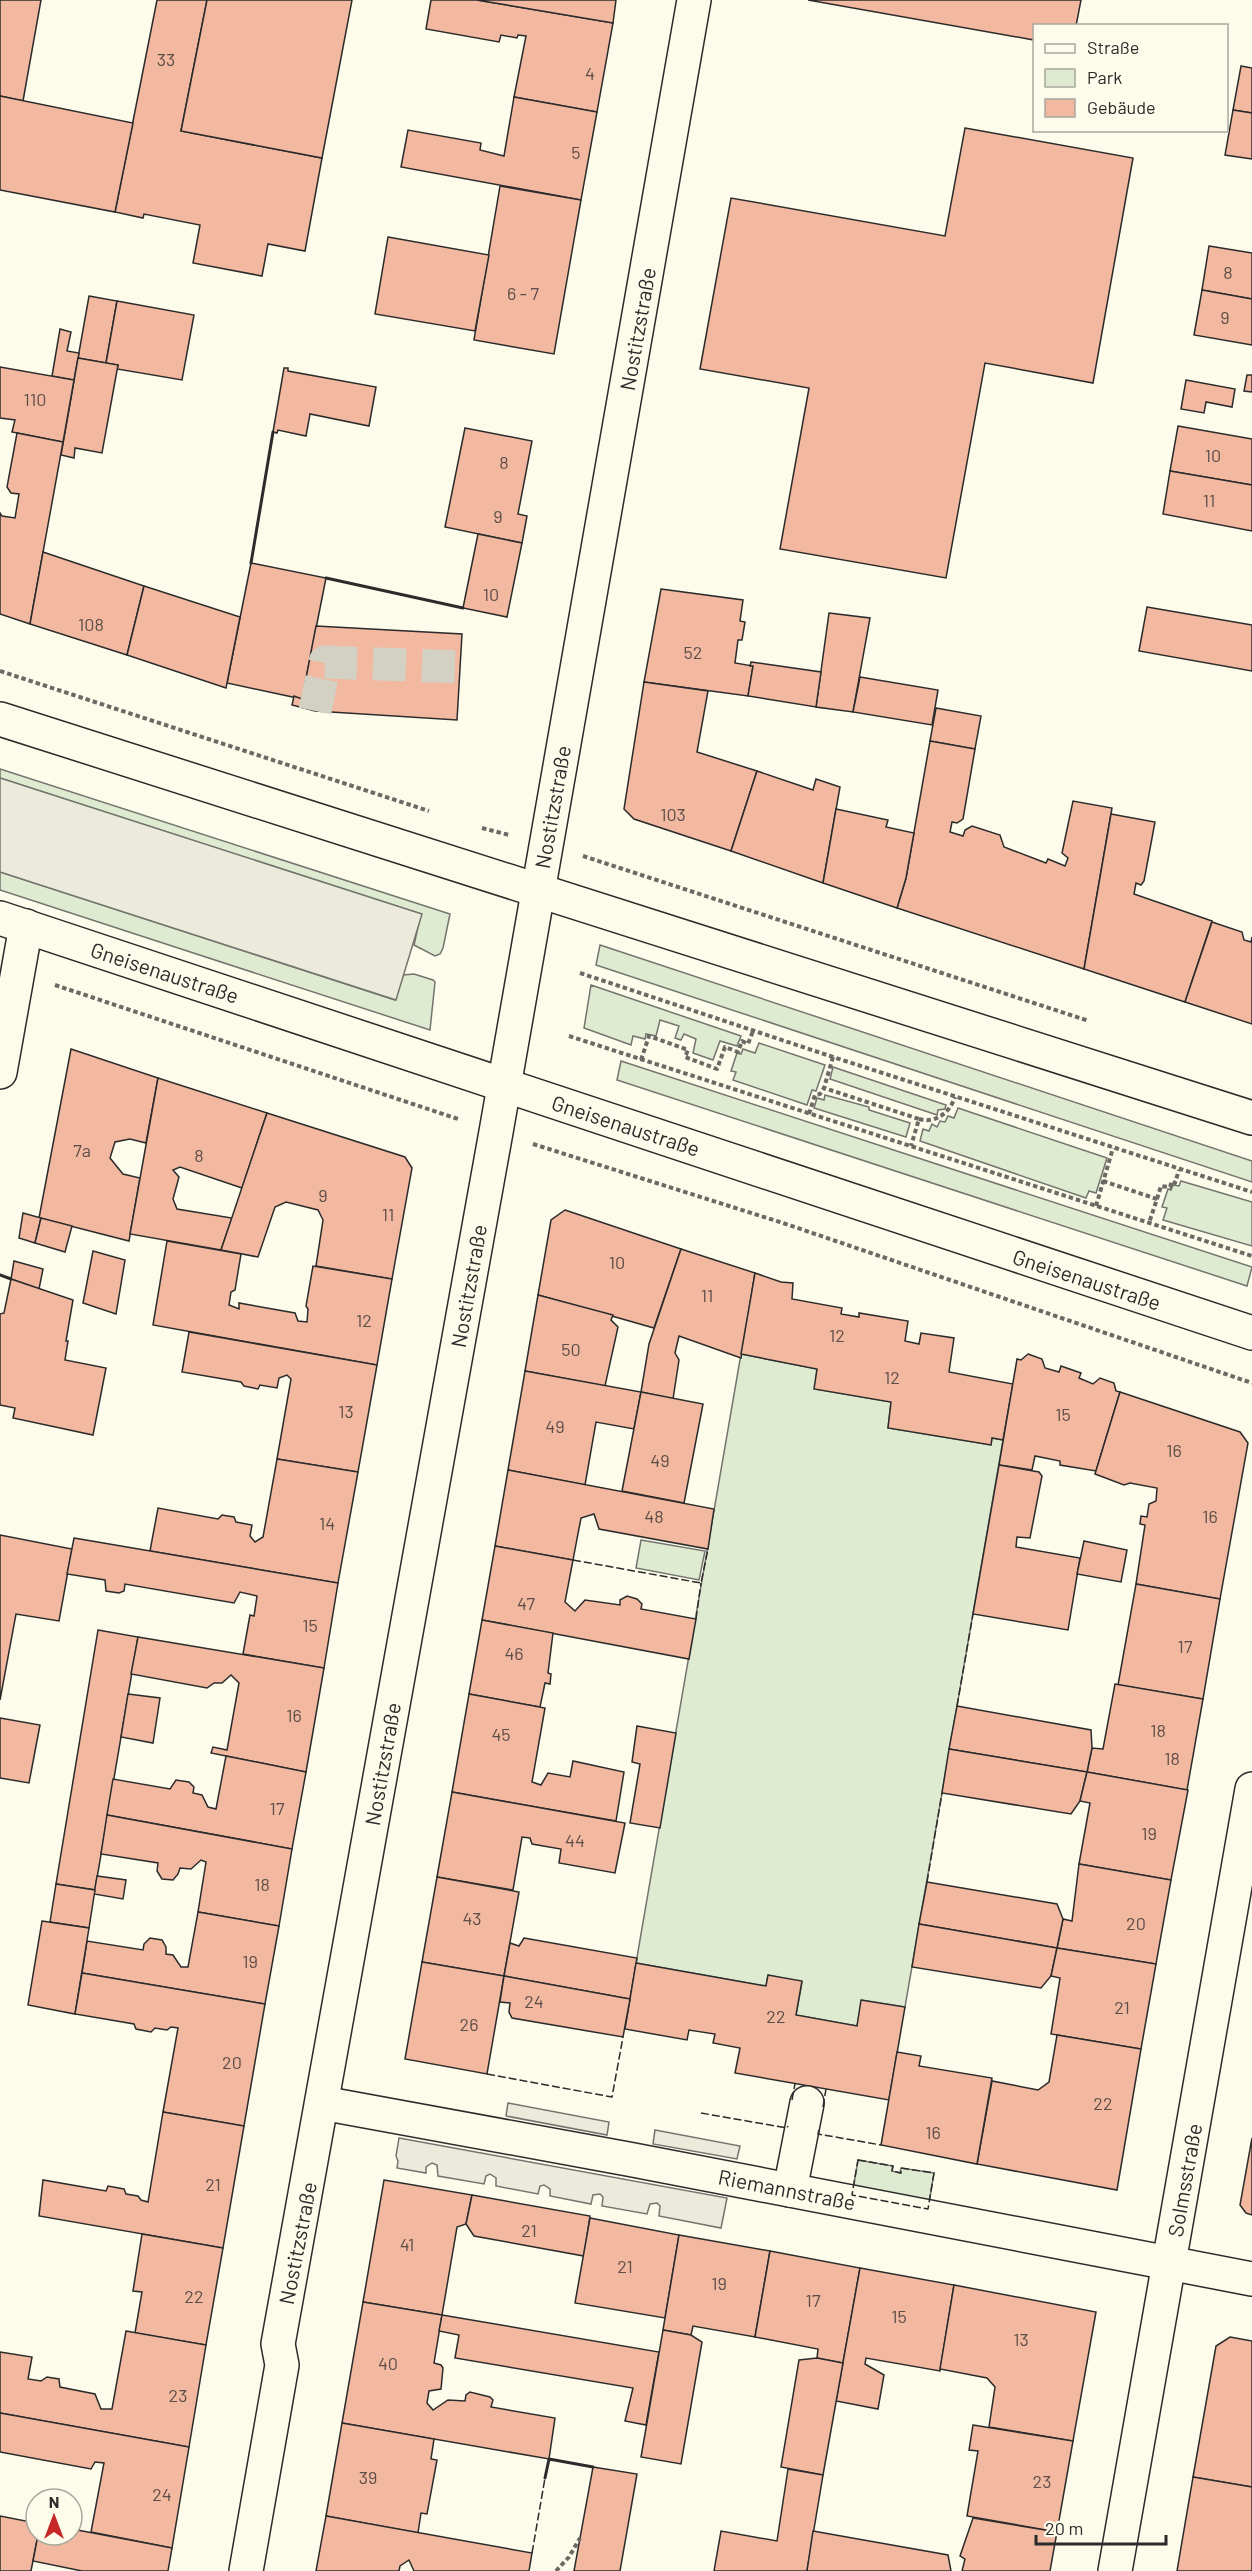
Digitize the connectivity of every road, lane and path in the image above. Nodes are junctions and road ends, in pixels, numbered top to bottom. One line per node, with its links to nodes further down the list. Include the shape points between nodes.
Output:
1 (694, 0): 6 (street, Nostitzstraße)
2 (0, 671): 4 (path)
3 (0, 719): 6 (street)
4 (431, 812)
5 (613, 864): 10 (path)
6 (537, 889): 16 (street, Nostitzstraße); 21 (street)
7 (13, 922): 8 (street); 16 (street, Gneisenaustraße)
8 (18, 973): 15 (street); 19 (path)
9 (580, 973): 11 (path)
10 (1095, 1023)
11 (753, 1031): 13 (path); 14 (path, via 748,1044 742,1041 738,1052 724,1047 717,1069 686,1058 688,1050 649,1036)
12 (570, 1036): 14 (path)
13 (832, 1058): 17 (path); 18 (path)
14 (641, 1060): 20 (path)
15 (0, 1072)
16 (504, 1084): 33 (street, Gneisenaustraße); 36 (street, Nostitzstraße)
17 (824, 1088): 20 (path, via 815,1095); 22 (path)
18 (955, 1097): 22 (path, via 951,1109 942,1116 926,1122); 24 (path)
19 (424, 1108)
20 (809, 1114): 23 (path)
21 (1252, 1118)
22 (919, 1119): 23 (path)
23 (911, 1146): 30 (path)
24 (1113, 1148): 26 (path); 27 (path)
25 (565, 1154): 34 (path, via 794,1227)
26 (1179, 1170): 28 (path); 29 (path, via 1175,1183 1161,1186)
27 (1103, 1181): 29 (path); 30 (path)
28 (1252, 1192)
29 (1157, 1199): 31 (path)
30 (1096, 1206): 31 (path)
31 (1149, 1223): 32 (path)
32 (1252, 1256)
33 (1252, 1334)
34 (1252, 1383)
35 (1252, 1789): 39 (street, Solmsstraße)
36 (322, 2103): 38 (street, Riemannstraße); 42 (street, Nostitzstraße, via 278,2344 282,2365)
37 (807, 2103): 38 (street)
38 (801, 2192): 39 (street, Riemannstraße)
39 (1169, 2264): 40 (street, Riemannstraße); 44 (street, Solmsstraße)
40 (1252, 2279)
41 (580, 2538): 43 (path)
42 (246, 2571)
43 (556, 2571)
44 (1115, 2571)

